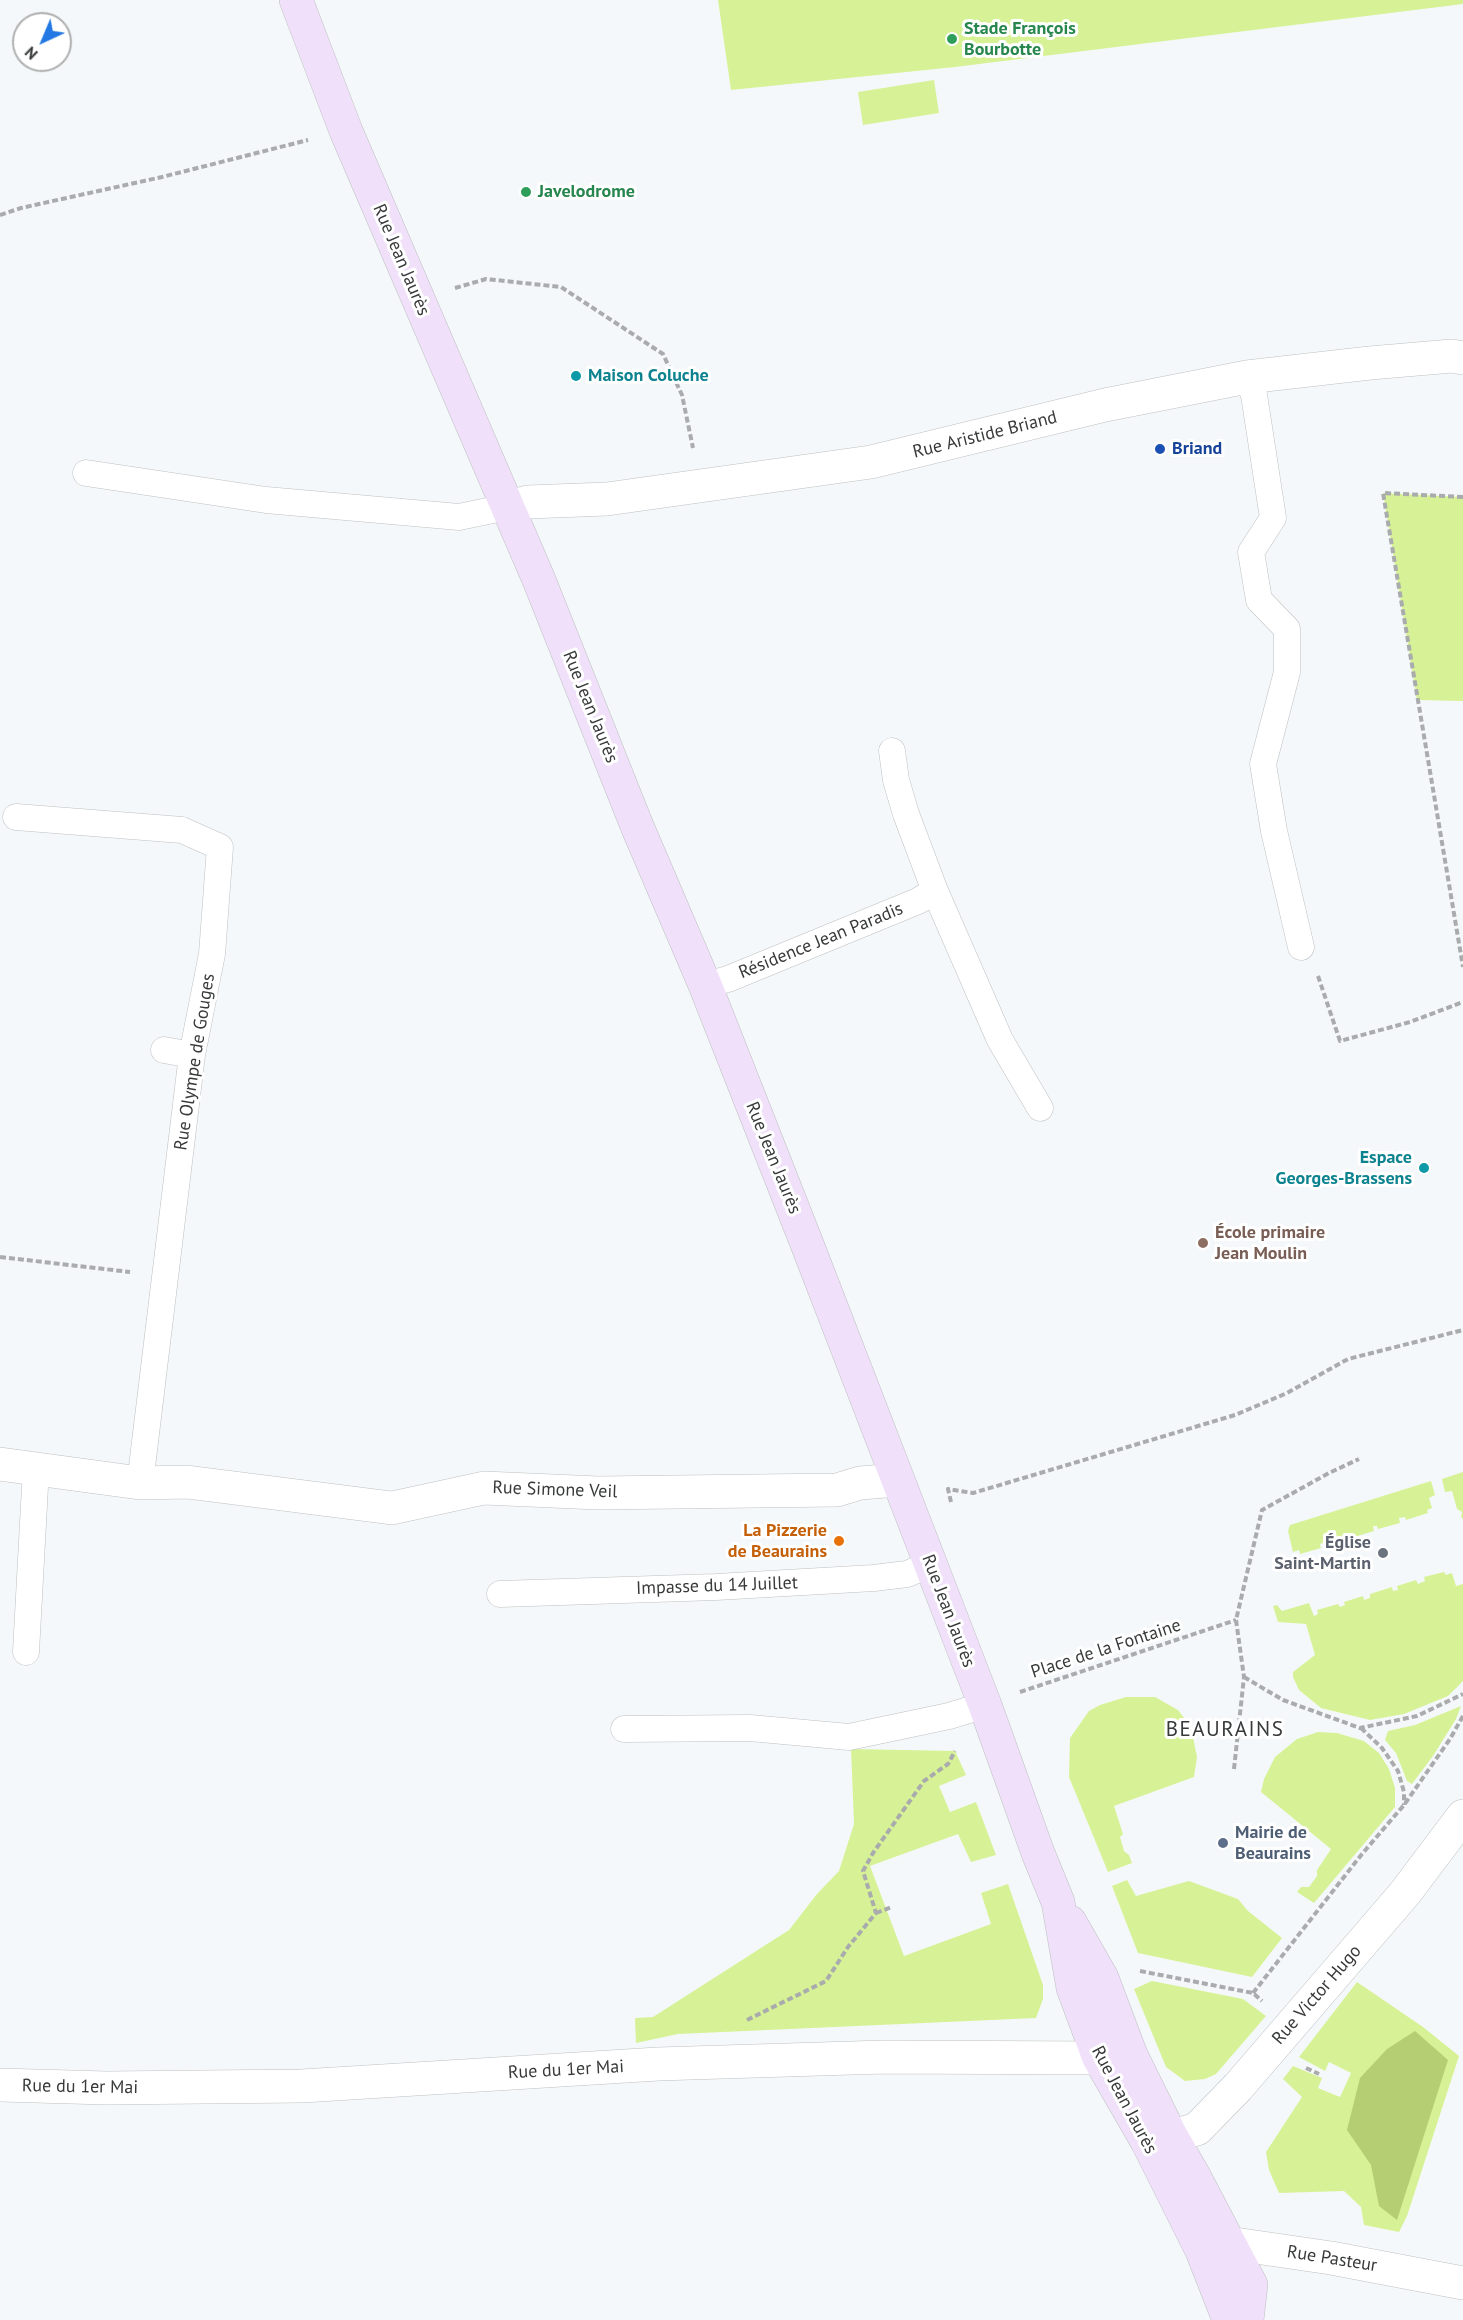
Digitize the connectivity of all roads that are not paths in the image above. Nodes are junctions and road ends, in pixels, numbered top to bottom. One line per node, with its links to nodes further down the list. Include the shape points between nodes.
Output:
1 (296, 0): 5 (main road, Rue Jean Jaurès, via 346,131)
2 (1463, 358): 3 (street, Rue Aristide Briand, via 1370,363)
3 (1247, 377): 5 (street, Rue Aristide Briand, via 1105,405 871,462 606,498 528,502); 9 (lane, via 1254,395 1273,518 1251,552 1259,600 1287,629 1287,672 1263,764)
4 (86, 473): 5 (lane, via 266,500 459,517)
5 (507, 507): 10 (main road, Rue Jean Jaurès)
6 (892, 751): 8 (lane, via 906,814)
7 (16, 817): 12 (lane, Rue Olympe de Gouges, via 182,830 220,848 212,954)
8 (935, 891): 10 (lane, Résidence Jean Paradis); 13 (lane, via 1000,1040)
9 (1301, 946)
10 (705, 986): 16 (main road, Rue Jean Jaurès)
11 (164, 1050): 12 (lane)
12 (192, 1054): 17 (lane, Rue Olympe de Gouges)
13 (1040, 1108)
14 (0, 1464): 15 (street, Rue Simone Veil)
15 (36, 1468): 17 (street, Rue Simone Veil); 20 (lane)
16 (898, 1480): 17 (street, Rue Simone Veil, via 860,1483 837,1490 598,1493 484,1488 392,1508 187,1482); 18 (main road, Rue Jean Jaurès)
17 (140, 1483)
18 (931, 1563): 19 (lane, Impasse du 14 Juillet, via 907,1574 874,1578); 21 (main road, Rue Jean Jaurès)
19 (500, 1594)
20 (26, 1652)
21 (985, 1705): 22 (lane, via 849,1737 750,1728); 24 (main road, Rue Jean Jaurès)
22 (624, 1729)
23 (1463, 1816): 28 (street, Rue Victor Hugo, via 1405,1893 1238,2087 1197,2129)
24 (1058, 1902): 25 (main road, via 1102,1978); 26 (main road, Rue Jean Jaurès, via 1073,1988)
25 (1131, 2055): 26 (street, Rue du 1er Mai); 28 (main road)
26 (1099, 2058): 27 (street, Rue du 1er Mai, via 884,2057 658,2064 302,2086); 28 (main road, Rue Jean Jaurès)
27 (0, 2085)
28 (1159, 2139): 29 (main road, Rue Jean Jaurès)
29 (1215, 2247): 30 (street, Rue Pasteur, via 1331,2258); 31 (main road, Rue Jean Jaurès); 32 (main road, via 1251,2285)
30 (1463, 2283)
31 (1229, 2320)
32 (1247, 2320)

